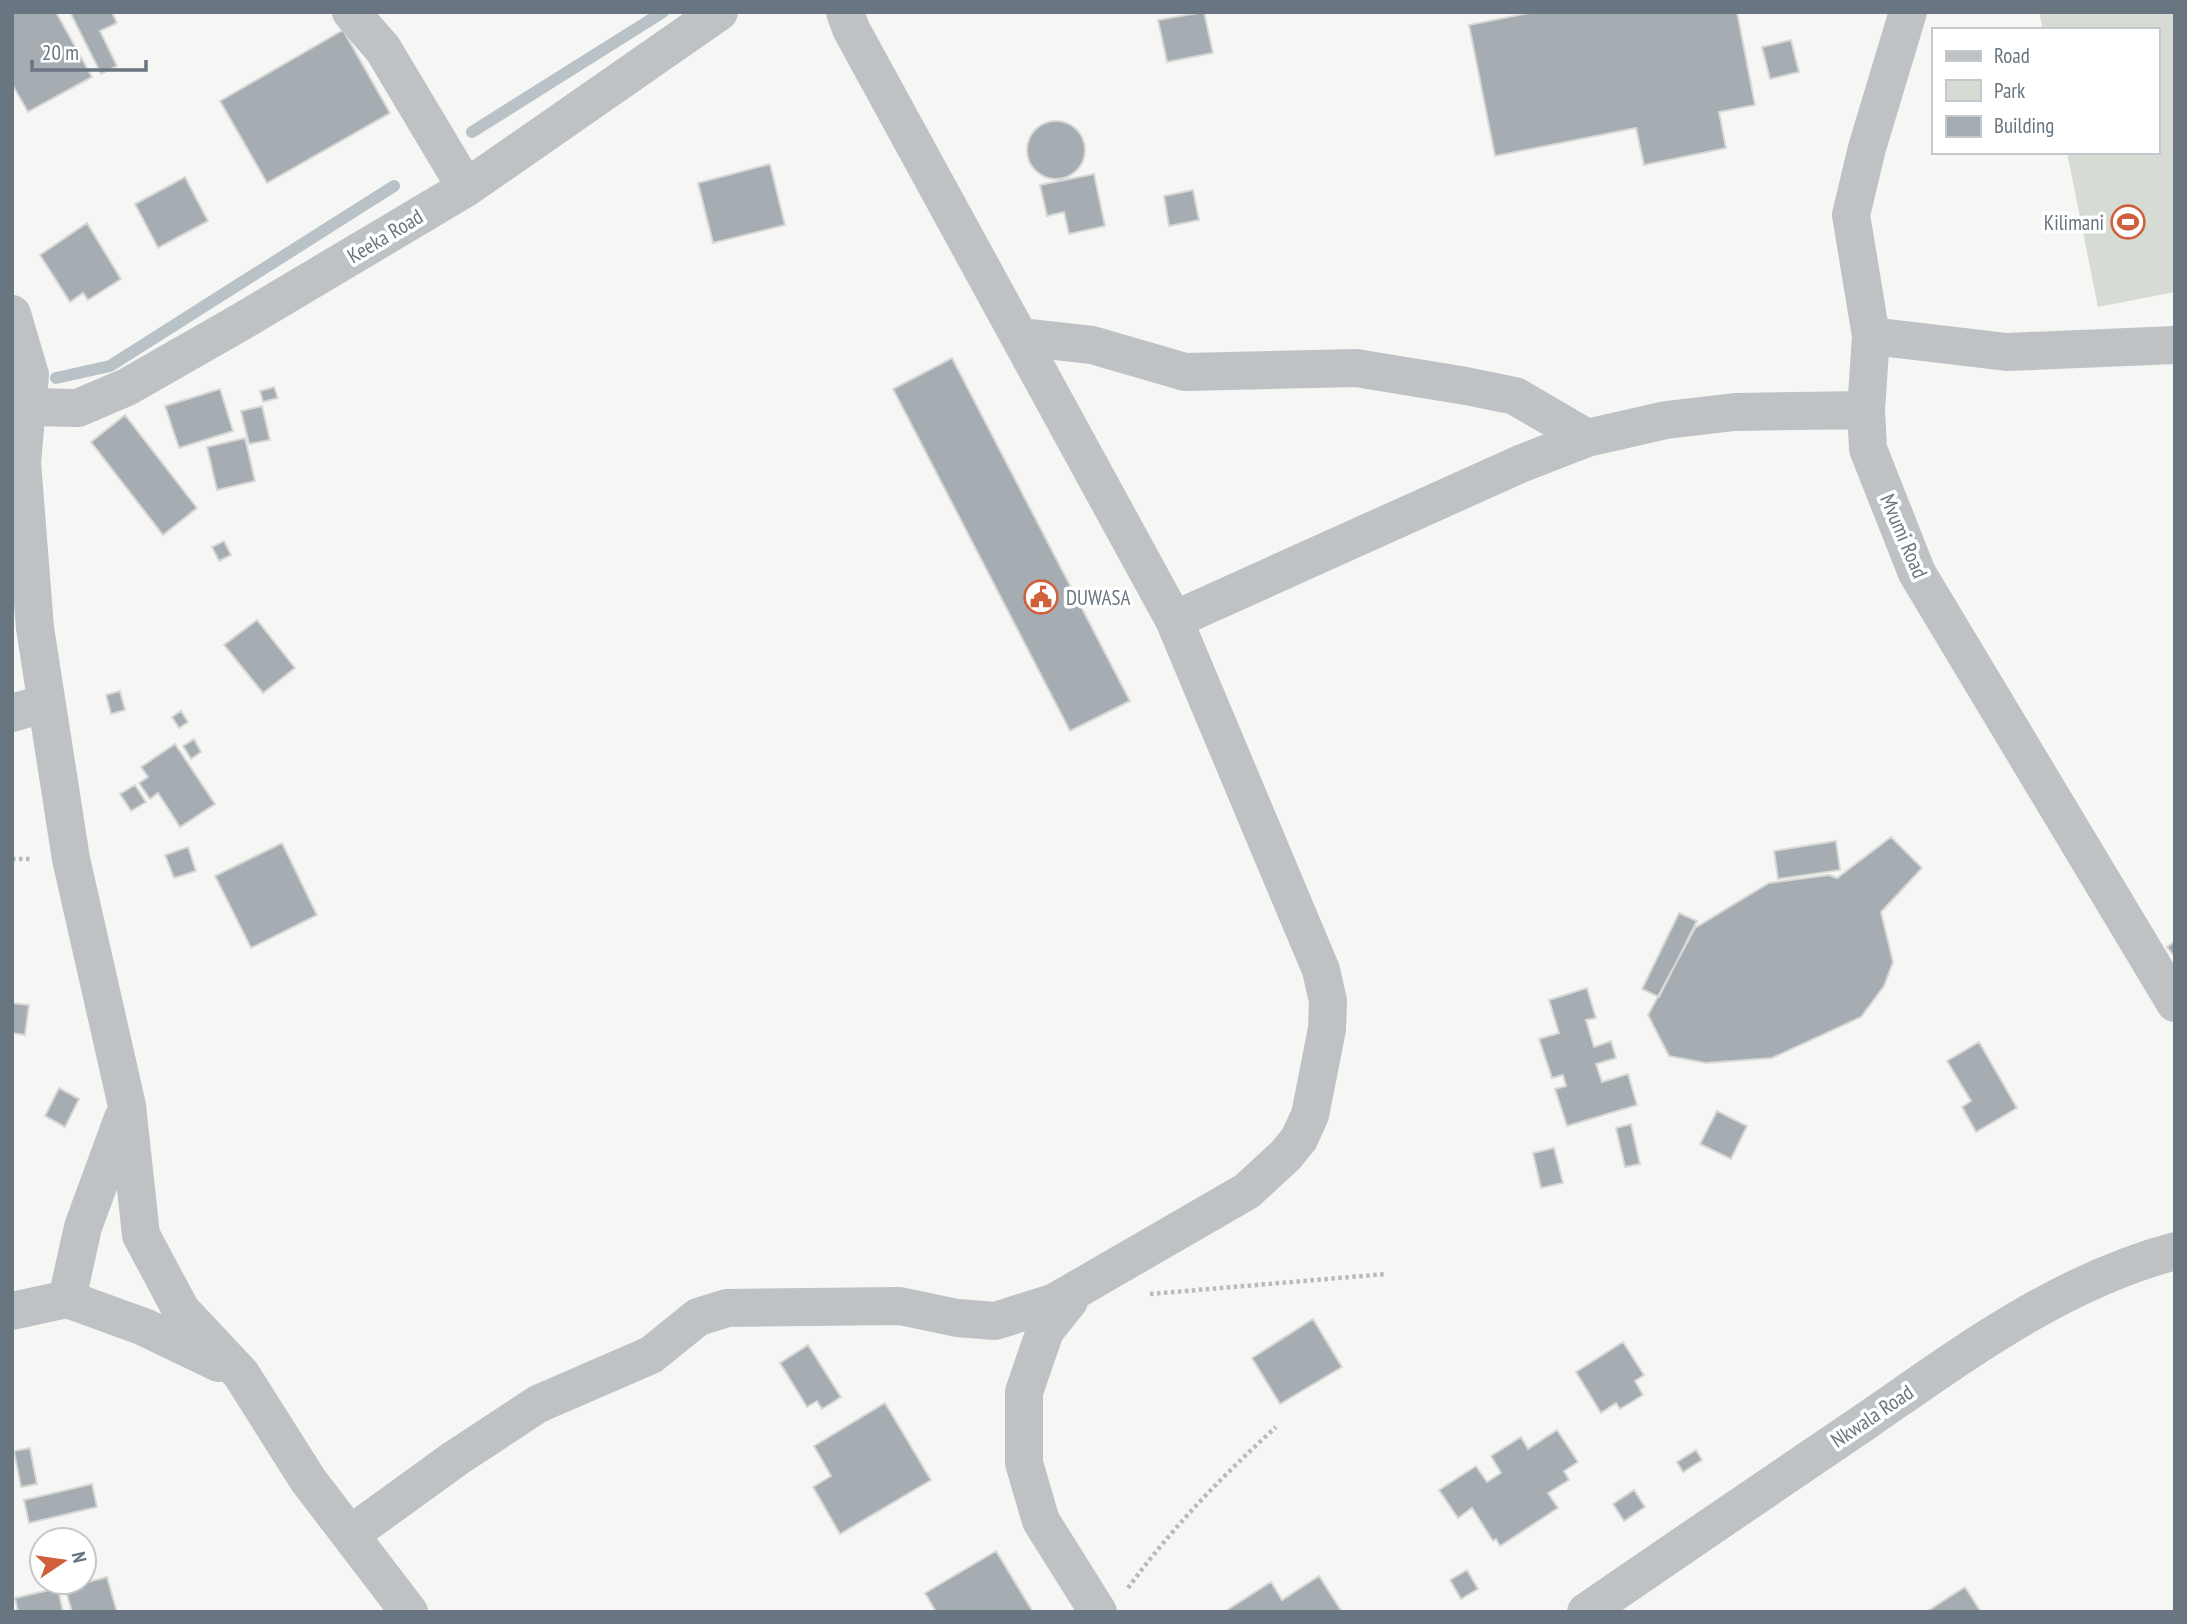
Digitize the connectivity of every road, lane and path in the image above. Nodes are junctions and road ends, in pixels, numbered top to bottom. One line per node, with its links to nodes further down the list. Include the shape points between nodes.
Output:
1 (351, 12): 5 (street, via 383,49)
2 (719, 12): 5 (street, Keeka Road)
3 (845, 12): 8 (street)
4 (1908, 12): 7 (street, Mvumi Road, via 1851,215)
5 (466, 188): 10 (street, Keeka Road, via 127,387 78,408)
6 (12, 314): 10 (street, via 30,375)
7 (1871, 336): 9 (street, via 2007,352); 11 (street, Mvumi Road)
8 (1020, 337): 12 (street, via 1091,345 1185,372 1356,368 1466,386 1515,396); 13 (street)
9 (2175, 345)
10 (23, 410): 14 (street, via 22,463 35,628)
11 (1866, 410): 12 (street, via 1735,412 1667,420); 15 (street, Mvumi Road, via 1868,449 1917,573)
12 (1587, 438): 13 (street)
13 (1174, 620): 25 (street, via 1321,970 1328,1001 1310,1115 1286,1155 1247,1191 1055,1303 995,1321 900,1306 727,1308 698,1317 651,1355 538,1404)
14 (29, 708): 16 (street, via 71,859)
15 (2175, 1003)
16 (127, 1107): 20 (street, via 83,1227); 23 (street, via 141,1235 181,1310)
17 (2175, 1251): 28 (street, Nkwala Road, via 2076,1286 1988,1337)
18 (1386, 1274): 19 (path)
19 (1148, 1294)
20 (66, 1299): 22 (street); 23 (street, via 144,1327)
21 (1069, 1301): 26 (street, via 1045,1331 1024,1392 1024,1463 1041,1521)
22 (12, 1311)
23 (241, 1374): 25 (street, via 308,1479)
24 (1276, 1427): 26 (path, via 1216,1482)
25 (351, 1534): 27 (street)
26 (1112, 1601)
27 (409, 1612)
28 (1586, 1612)

